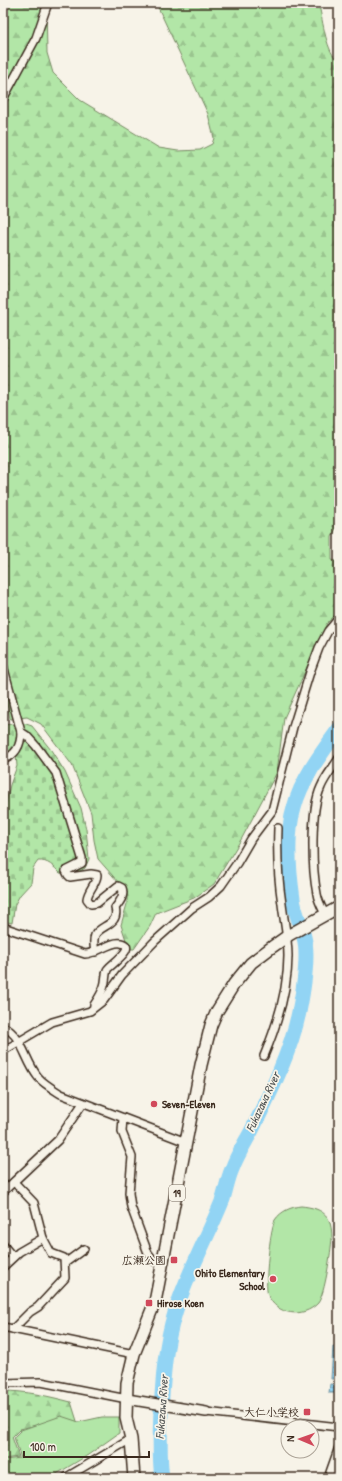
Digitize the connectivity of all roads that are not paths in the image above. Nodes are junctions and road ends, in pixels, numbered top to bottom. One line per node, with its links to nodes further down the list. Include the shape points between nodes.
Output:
1 (48, 3): 2 (street, via 36,38)
2 (3, 98)
3 (339, 618): 14 (street, via 328,631 310,672 269,817 254,834 221,886 155,941 122,975 104,1000)
4 (3, 665): 5 (street)
5 (21, 732): 7 (street, via 19,748); 13 (street, via 40,751 57,777 82,858 82,863 70,868 66,873 70,877 90,874 97,876 88,894 87,899 91,904 97,903 118,886 122,888 122,897 115,908 115,917 95,935)
6 (339, 758): 10 (street, via 319,791 316,805 313,831 314,862)
7 (3, 760)
8 (278, 828): 12 (street, via 278,872)
9 (339, 907): 10 (main road, 19)
10 (320, 916): 12 (main road, 19)
11 (3, 927): 13 (street, via 85,954)
12 (288, 936): 18 (street, via 286,980 274,1032); 21 (main road, 19, via 251,963 217,1010 206,1040)
13 (95, 952): 14 (street, via 119,943 125,946 126,950 124,955 108,968 104,986)
14 (90, 1011): 16 (street, via 52,1022)
15 (3, 1026): 16 (street, via 12,1031)
16 (19, 1041): 17 (street); 19 (street, via 38,1076 48,1086)
17 (3, 1051)
18 (264, 1056)
19 (83, 1102): 20 (street); 22 (street, via 58,1140)
20 (123, 1118): 21 (street); 29 (street, via 122,1132 132,1157 129,1193 131,1207 148,1253 154,1261)
21 (186, 1142): 29 (main road, 19)
22 (14, 1182): 23 (street); 24 (street, via 34,1203)
23 (3, 1190)
24 (43, 1238): 27 (street); 28 (street, via 51,1253 64,1258)
25 (3, 1245): 27 (street)
26 (84, 1249): 28 (street)
27 (13, 1257): 30 (street)
28 (65, 1264): 32 (street, via 65,1278)
29 (163, 1266): 33 (main road, 19, via 155,1302)
30 (3, 1267)
31 (3, 1327): 32 (street)
32 (13, 1329): 33 (street)
33 (134, 1354): 35 (main road, 19, via 127,1383)
34 (3, 1383): 35 (street, via 41,1382)
35 (127, 1399): 36 (street); 38 (main road, 19, via 126,1418)
36 (206, 1412): 37 (street)
37 (339, 1427)
38 (131, 1439): 40 (street); 41 (main road, 19)
39 (339, 1447): 42 (street)
40 (65, 1478)
41 (134, 1478)
42 (328, 1478)

